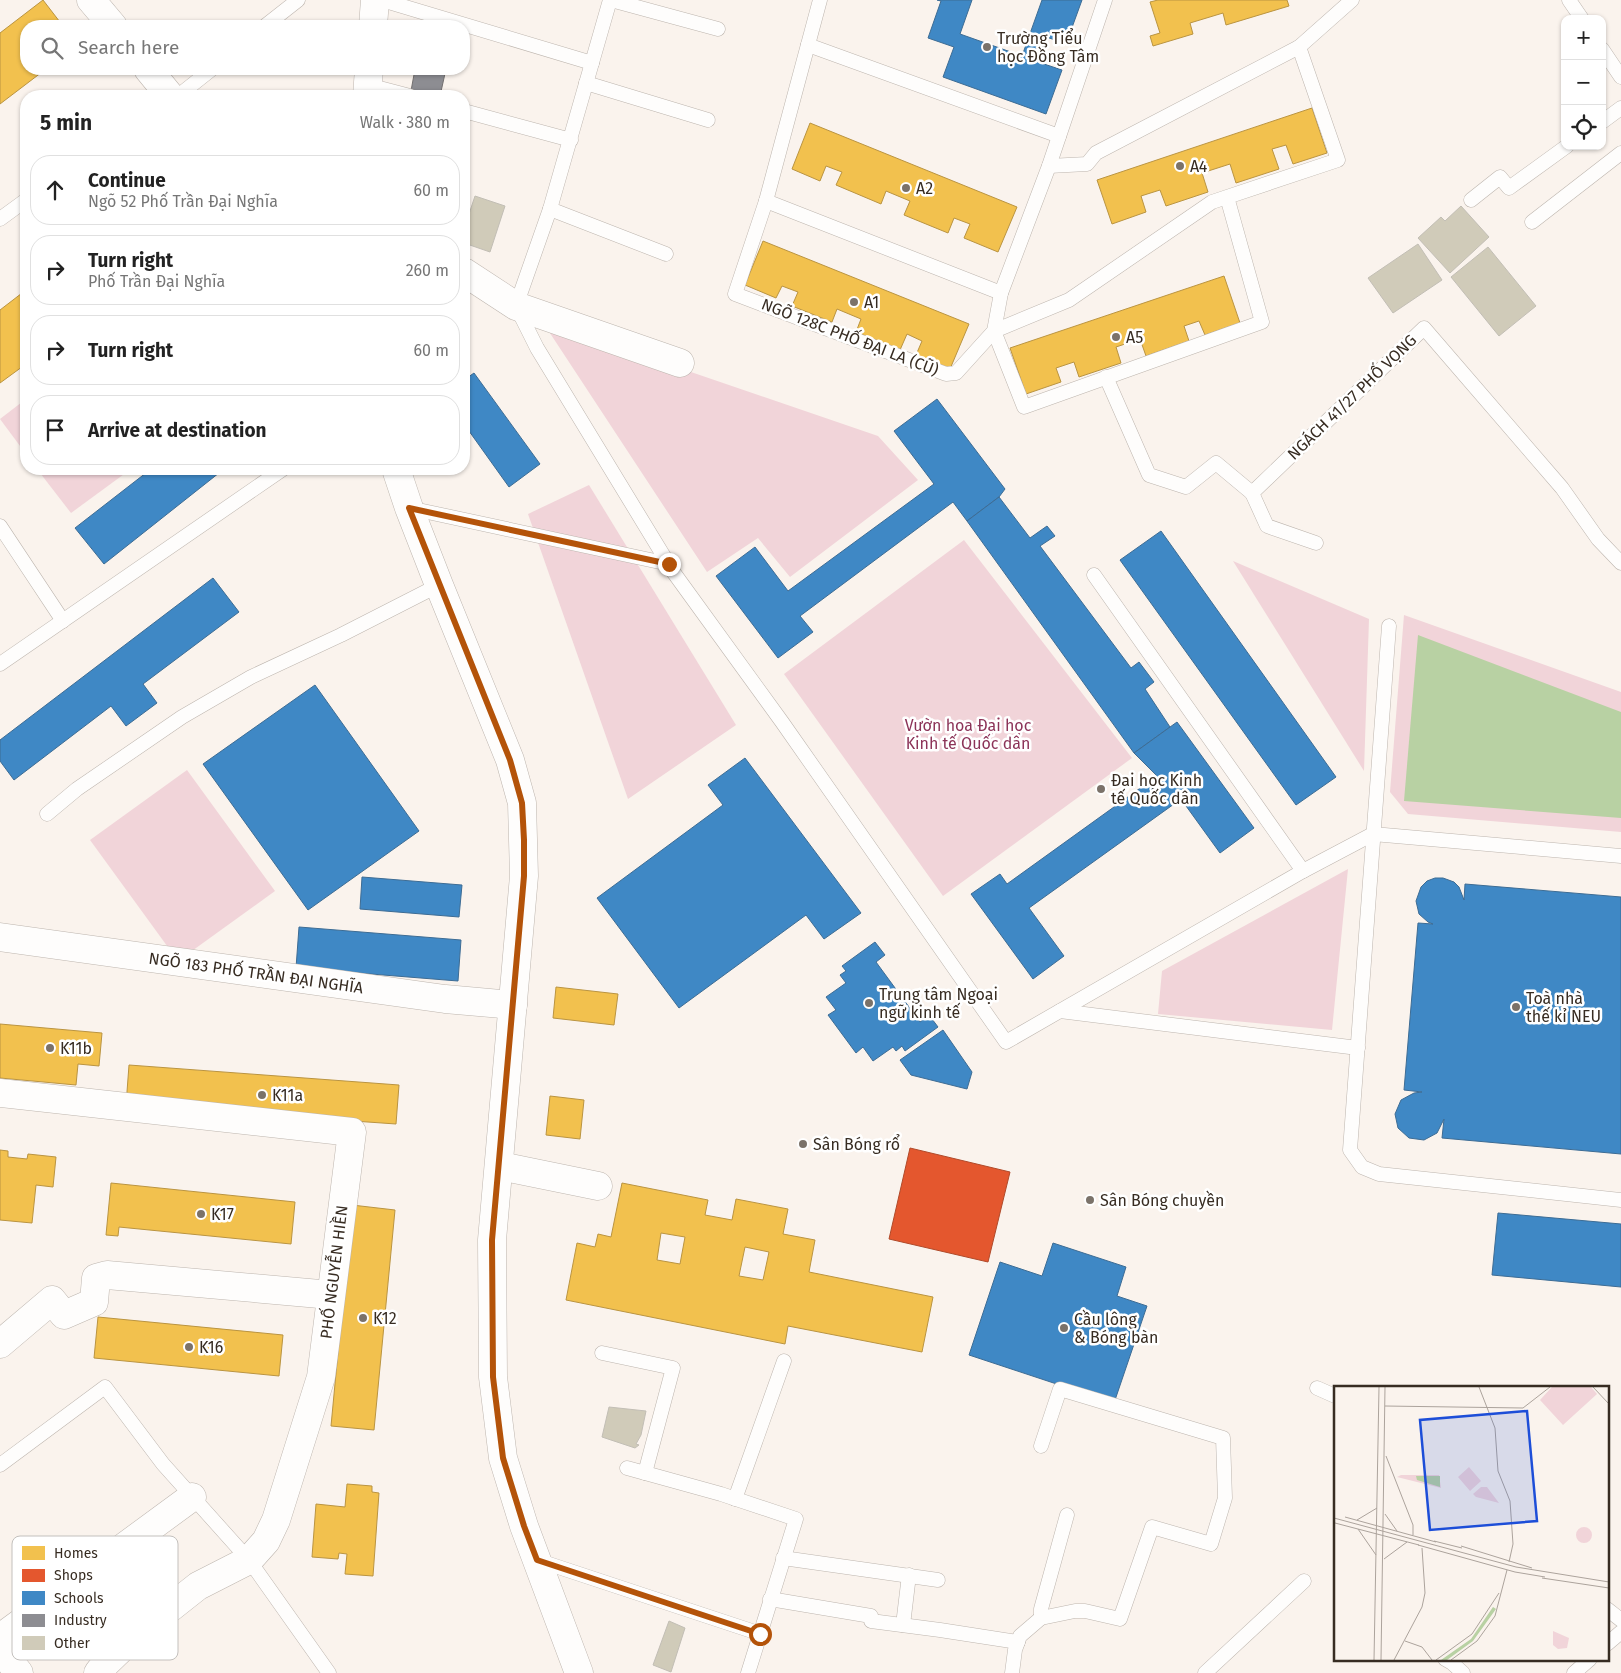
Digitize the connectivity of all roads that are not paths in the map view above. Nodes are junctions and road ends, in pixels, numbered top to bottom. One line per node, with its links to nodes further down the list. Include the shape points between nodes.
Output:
1 (91, 0): 11 (street)
2 (298, 0): 12 (lane)
3 (376, 0): 13 (street)
4 (382, 0): 14 (lane)
5 (611, 0): 16 (lane); 20 (lane)
6 (820, 0): 17 (lane, NGÕ 128C PHỐ ĐẠI LA (CŨ))
7 (1105, 0): 33 (lane)
8 (1352, 0): 18 (lane)
9 (1569, 0): 10 (lane)
10 (1579, 15)
11 (108, 20)
12 (273, 20)
13 (374, 20)
14 (450, 20)
15 (470, 26): 20 (lane)
16 (718, 29)
17 (808, 45): 33 (lane); 40 (lane, NGÕ 128C PHỐ ĐẠI LA (CŨ))
18 (1299, 48): 37 (lane, via 1096,152 1087,164); 38 (lane, via 1338,160)
19 (1606, 56): 23 (lane)
20 (592, 62): 25 (lane)
21 (153, 75): 26 (street)
22 (204, 75): 27 (lane)
23 (1621, 78)
24 (368, 83): 28 (lane)
25 (586, 83): 32 (lane); 34 (lane)
26 (165, 90)
27 (186, 90)
28 (391, 90)
29 (1621, 108): 31 (lane)
30 (470, 113): 34 (lane)
31 (1606, 119)
32 (708, 120)
33 (1059, 136): 37 (lane)
34 (571, 140): 42 (lane)
35 (1561, 150): 39 (lane, via 1509,188 1500,177)
36 (1621, 152): 44 (lane)
37 (1049, 166): 47 (lane)
38 (1228, 197): 49 (lane, via 1212,202 1069,300); 51 (lane, via 1262,322)
39 (1470, 200)
40 (766, 201): 47 (lane); 49 (lane, NGÕ 128C PHỐ ĐẠI LA (CŨ), via 734,294 946,374 956,373)
41 (20, 204): 43 (lane)
42 (550, 209): 45 (lane); 48 (lane)
43 (0, 219)
44 (1532, 222)
45 (666, 254)
46 (470, 276): 48 (street)
47 (1001, 293): 49 (lane)
48 (516, 306): 50 (street); 59 (lane, via 537,348)
49 (994, 331): 51 (lane, via 1024,407)
50 (680, 363)
51 (1106, 377): 54 (lane, via 1149,475 1186,487 1216,463)
52 (274, 475): 62 (lane)
53 (398, 475): 55 (street)
54 (1252, 493): 57 (lane, via 1267,526); 58 (lane, NGÁCH 41/27 PHỐ VỌNG, via 1424,328 1562,488 1598,539)
55 (409, 508): 59 (lane); 61 (street)
56 (0, 526): 62 (lane)
57 (1316, 543)
58 (1621, 563)
59 (669, 564): 71 (lane, via 1006,1042)
60 (1094, 575): 68 (lane)
61 (439, 585): 65 (lane, via 251,676 182,717 77,789); 70 (street, via 510,760 522,803 524,876)
62 (63, 621): 64 (lane)
63 (1389, 626): 66 (lane)
64 (0, 664)
65 (47, 814)
66 (1373, 834): 67 (lane); 68 (lane); 72 (lane)
67 (1621, 856)
68 (1303, 871): 71 (lane)
69 (0, 937): 70 (street, NGÕ 183 PHỐ TRẦN ĐẠI NGHĨA, via 445,999)
70 (512, 1005): 74 (street)
71 (1060, 1012): 72 (lane)
72 (1358, 1048): 76 (lane, via 1350,1150 1362,1167 1379,1174)
73 (0, 1092): 77 (street, PHỐ NGUYỄN HIỀN, via 352,1132)
74 (500, 1166): 75 (street); 93 (street, via 492,1240 493,1377 503,1458)
75 (598, 1186)
76 (1621, 1200)
77 (331, 1295): 78 (street, via 107,1275 96,1278 94,1302 64,1315 52,1300); 92 (street, PHỐ NGUYỄN HIỀN, via 321,1378 276,1520 266,1541)
78 (0, 1344)
79 (602, 1353): 86 (lane, via 673,1368)
80 (784, 1362): 88 (lane)
81 (1316, 1388): 82 (lane)
82 (1334, 1396)
83 (1041, 1446): 100 (lane, via 1060,1389 1223,1438 1225,1498 1212,1544 1152,1527 1120,1619 1085,1611)
84 (0, 1465): 87 (lane, via 105,1387 162,1464)
85 (627, 1468): 86 (lane)
86 (645, 1474): 88 (lane)
87 (192, 1497): 90 (street); 92 (lane)
88 (735, 1498): 91 (lane, via 796,1519)
89 (1067, 1515): 100 (lane)
90 (139, 1536)
91 (783, 1558): 94 (lane); 97 (lane)
92 (250, 1560): 98 (street, PHỐ NGUYỄN HIỀN, via 198,1586); 115 (lane)
93 (537, 1560): 105 (lane); 116 (street)
94 (909, 1575): 95 (lane); 102 (lane)
95 (938, 1580)
96 (1304, 1581): 119 (lane)
97 (770, 1599): 102 (lane, via 871,1616 871,1621); 105 (lane)
98 (178, 1602)
99 (1608, 1609): 101 (lane)
100 (1041, 1618): 107 (lane, via 1020,1636)
101 (1621, 1620)
102 (903, 1625): 107 (lane)
103 (12, 1629): 106 (street)
104 (1621, 1632): 108 (lane)
105 (760, 1634): 117 (lane)
106 (0, 1638)
107 (1018, 1642): 118 (lane)
108 (1608, 1643)
109 (0, 1649): 113 (street)
110 (109, 1660): 114 (street, PHỐ NGUYỄN HIỀN)
111 (1447, 1660): 120 (lane)
112 (1589, 1660): 121 (lane)
113 (19, 1673)
114 (98, 1673)
115 (329, 1673)
116 (579, 1673)
117 (748, 1673)
118 (1012, 1673)
119 (1205, 1673)
120 (1463, 1673)
121 (1574, 1673)

